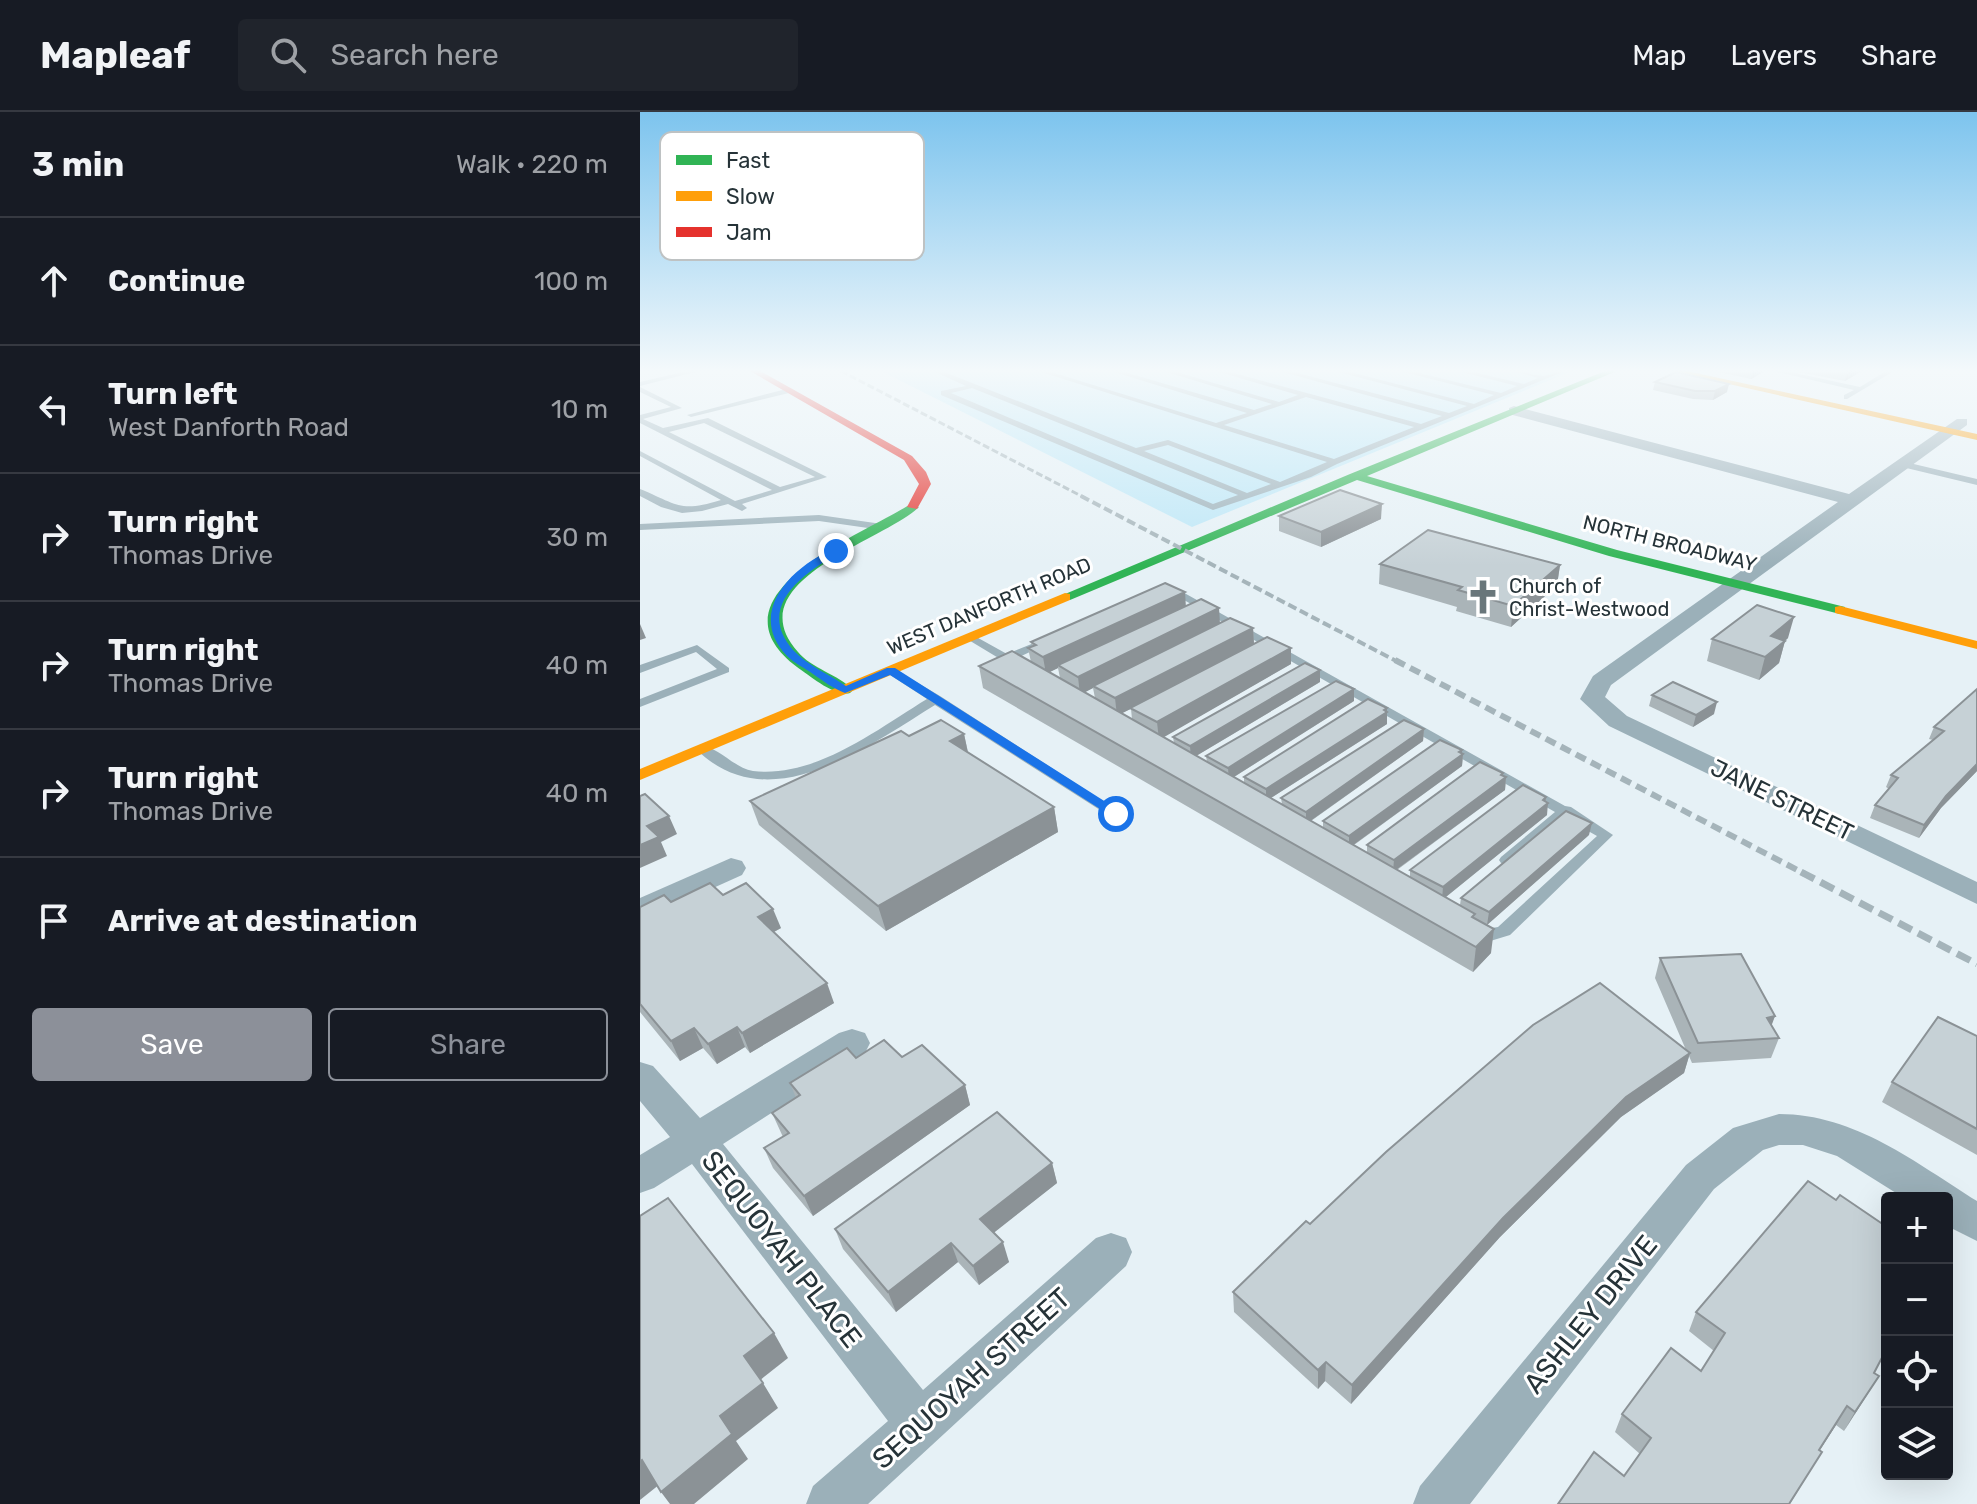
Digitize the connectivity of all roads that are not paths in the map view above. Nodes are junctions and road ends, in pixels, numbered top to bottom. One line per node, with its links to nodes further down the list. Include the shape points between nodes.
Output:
1 (672, 436): 18 (lane)
2 (738, 436): 18 (lane, via 823,477)
3 (870, 436): 24 (main road, via 908,458 923,474 925,488 903,515)
4 (1045, 436): 20 (lane, via 1213,507)
5 (1096, 436): 11 (lane)
6 (1252, 436): 13 (lane)
7 (1399, 436): 13 (lane)
8 (1453, 436): 15 (main road, WEST DANFORTH ROAD)
9 (1608, 436): 21 (street)
10 (1947, 436): 14 (street)
11 (1136, 452): 17 (lane, via 1168,442); 20 (lane)
12 (640, 453): 22 (lane)
13 (1334, 462): 17 (lane)
14 (1901, 464): 16 (lane); 21 (street)
15 (1354, 476): 26 (main road, NORTH BROADWAY, via 1498,521); 33 (main road, WEST DANFORTH ROAD)
16 (1977, 482)
17 (1278, 484): 20 (lane)
18 (779, 490): 22 (lane)
19 (640, 492): 22 (lane, via 680,511)
20 (1245, 495)
21 (1850, 500): 26 (street)
22 (731, 502): 23 (lane, via 748,512)
23 (748, 521): 24 (lane, via 819,518); 25 (lane)
24 (882, 527): 44 (main road, via 810,566 780,597 774,616 777,633 791,655)
25 (644, 529)
26 (1737, 583): 35 (main road, NORTH BROADWAY); 58 (street, JANE STREET, via 1601,681 1592,699 1618,721)
27 (1154, 593): 28 (lane, via 1179,593)
28 (1203, 607): 29 (lane); 30 (lane)
29 (1189, 613)
30 (1234, 624): 31 (lane); 34 (lane)
31 (1220, 632)
32 (1060, 635): 37 (lane)
33 (971, 637): 37 (lane); 40 (main road, WEST DANFORTH ROAD)
34 (1269, 644): 36 (lane); 38 (lane)
35 (1977, 645)
36 (1256, 651)
37 (1006, 659): 42 (lane)
38 (1307, 665): 41 (lane); 43 (lane)
39 (640, 669): 48 (lane, via 697,648 725,670)
40 (891, 671): 44 (main road, WEST DANFORTH ROAD); 46 (lane)
41 (1294, 673)
42 (1032, 674)
43 (1338, 682): 45 (lane); 47 (lane)
44 (845, 690): 52 (main road, WEST DANFORTH ROAD)
45 (1325, 690)
46 (936, 699): 52 (lane, via 822,765 776,777 744,774); 55 (lane)
47 (1371, 700): 49 (lane); 50 (lane)
48 (640, 703)
49 (1358, 708)
50 (1407, 720): 51 (lane); 54 (lane, via 1436,744 1517,791)
51 (1394, 728)
52 (703, 749): 53 (main road, WEST DANFORTH ROAD)
53 (640, 775)
54 (1566, 810): 57 (lane); 60 (lane, via 1606,835 1504,931 1487,936)
55 (1116, 814)
56 (731, 868): 59 (street)
57 (1493, 871)
58 (1974, 903)
59 (640, 910)
60 (1466, 924)
61 (852, 1043): 63 (street)
62 (640, 1076): 63 (street, SEQUOYAH PLACE)
63 (697, 1141): 64 (street); 69 (street, SEQUOYAH PLACE)
64 (640, 1176)
65 (1927, 1192): 71 (street, ASHLEY DRIVE, via 1836,1135 1794,1127 1752,1137 1700,1177)
66 (1953, 1208): 67 (street)
67 (1977, 1223)
68 (1111, 1252): 69 (street, SEQUOYAH STREET)
69 (921, 1425): 70 (street, SEQUOYAH STREET)
70 (831, 1504)
71 (1438, 1504)

